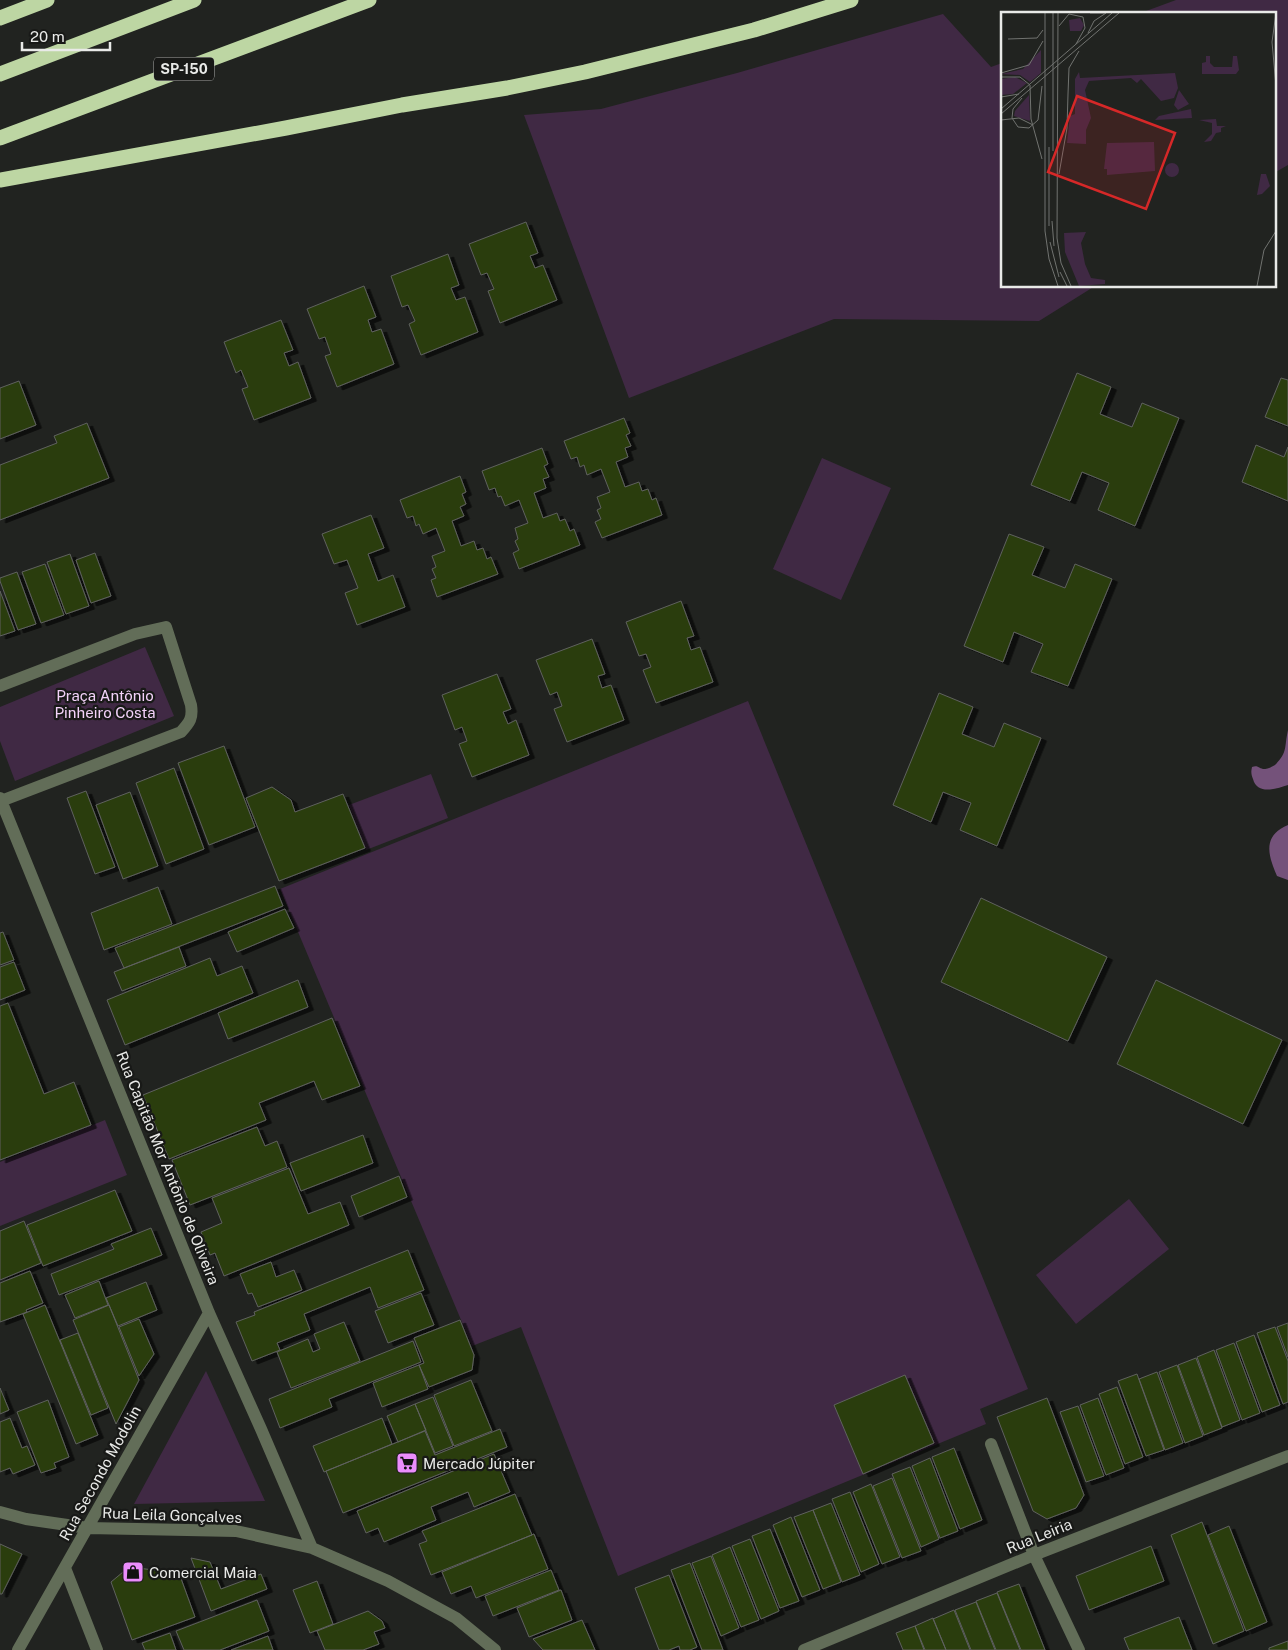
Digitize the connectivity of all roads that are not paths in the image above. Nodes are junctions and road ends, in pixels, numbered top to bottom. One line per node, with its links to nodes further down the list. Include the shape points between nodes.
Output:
1 (47, 0): 5 (highway)
2 (194, 0): 6 (highway)
3 (369, 0): 7 (highway, SP-150)
4 (851, 0): 8 (highway, via 754,30 527,84)
5 (0, 18)
6 (0, 74)
7 (0, 138)
8 (0, 180)
9 (0, 686): 10 (street, via 135,634 166,627 192,716 181,732)
10 (1, 800): 11 (street, Rua Capitão Mor Antônio de Oliveira)
11 (209, 1313): 15 (street, Rua Secondo Modolin); 16 (street, Rua Capitão Mor Antônio de Oliveira)
12 (992, 1444): 17 (street)
13 (1288, 1456): 17 (street, Rua Leiria)
14 (0, 1512): 15 (street, Rua Leila Gonçalves)
15 (88, 1528): 16 (street, Rua Leila Gonçalves, via 236,1531); 18 (street, Rua Secondo Modolin)
16 (312, 1548): 21 (street, Rua Leila Gonçalves, via 388,1581 456,1618)
17 (1034, 1554): 22 (street, Rua Leiria); 23 (street)
18 (65, 1568): 19 (street, Rua Secondo Modolin); 20 (street)
19 (18, 1650)
20 (97, 1650)
21 (495, 1650)
22 (804, 1650)
23 (1079, 1650)

